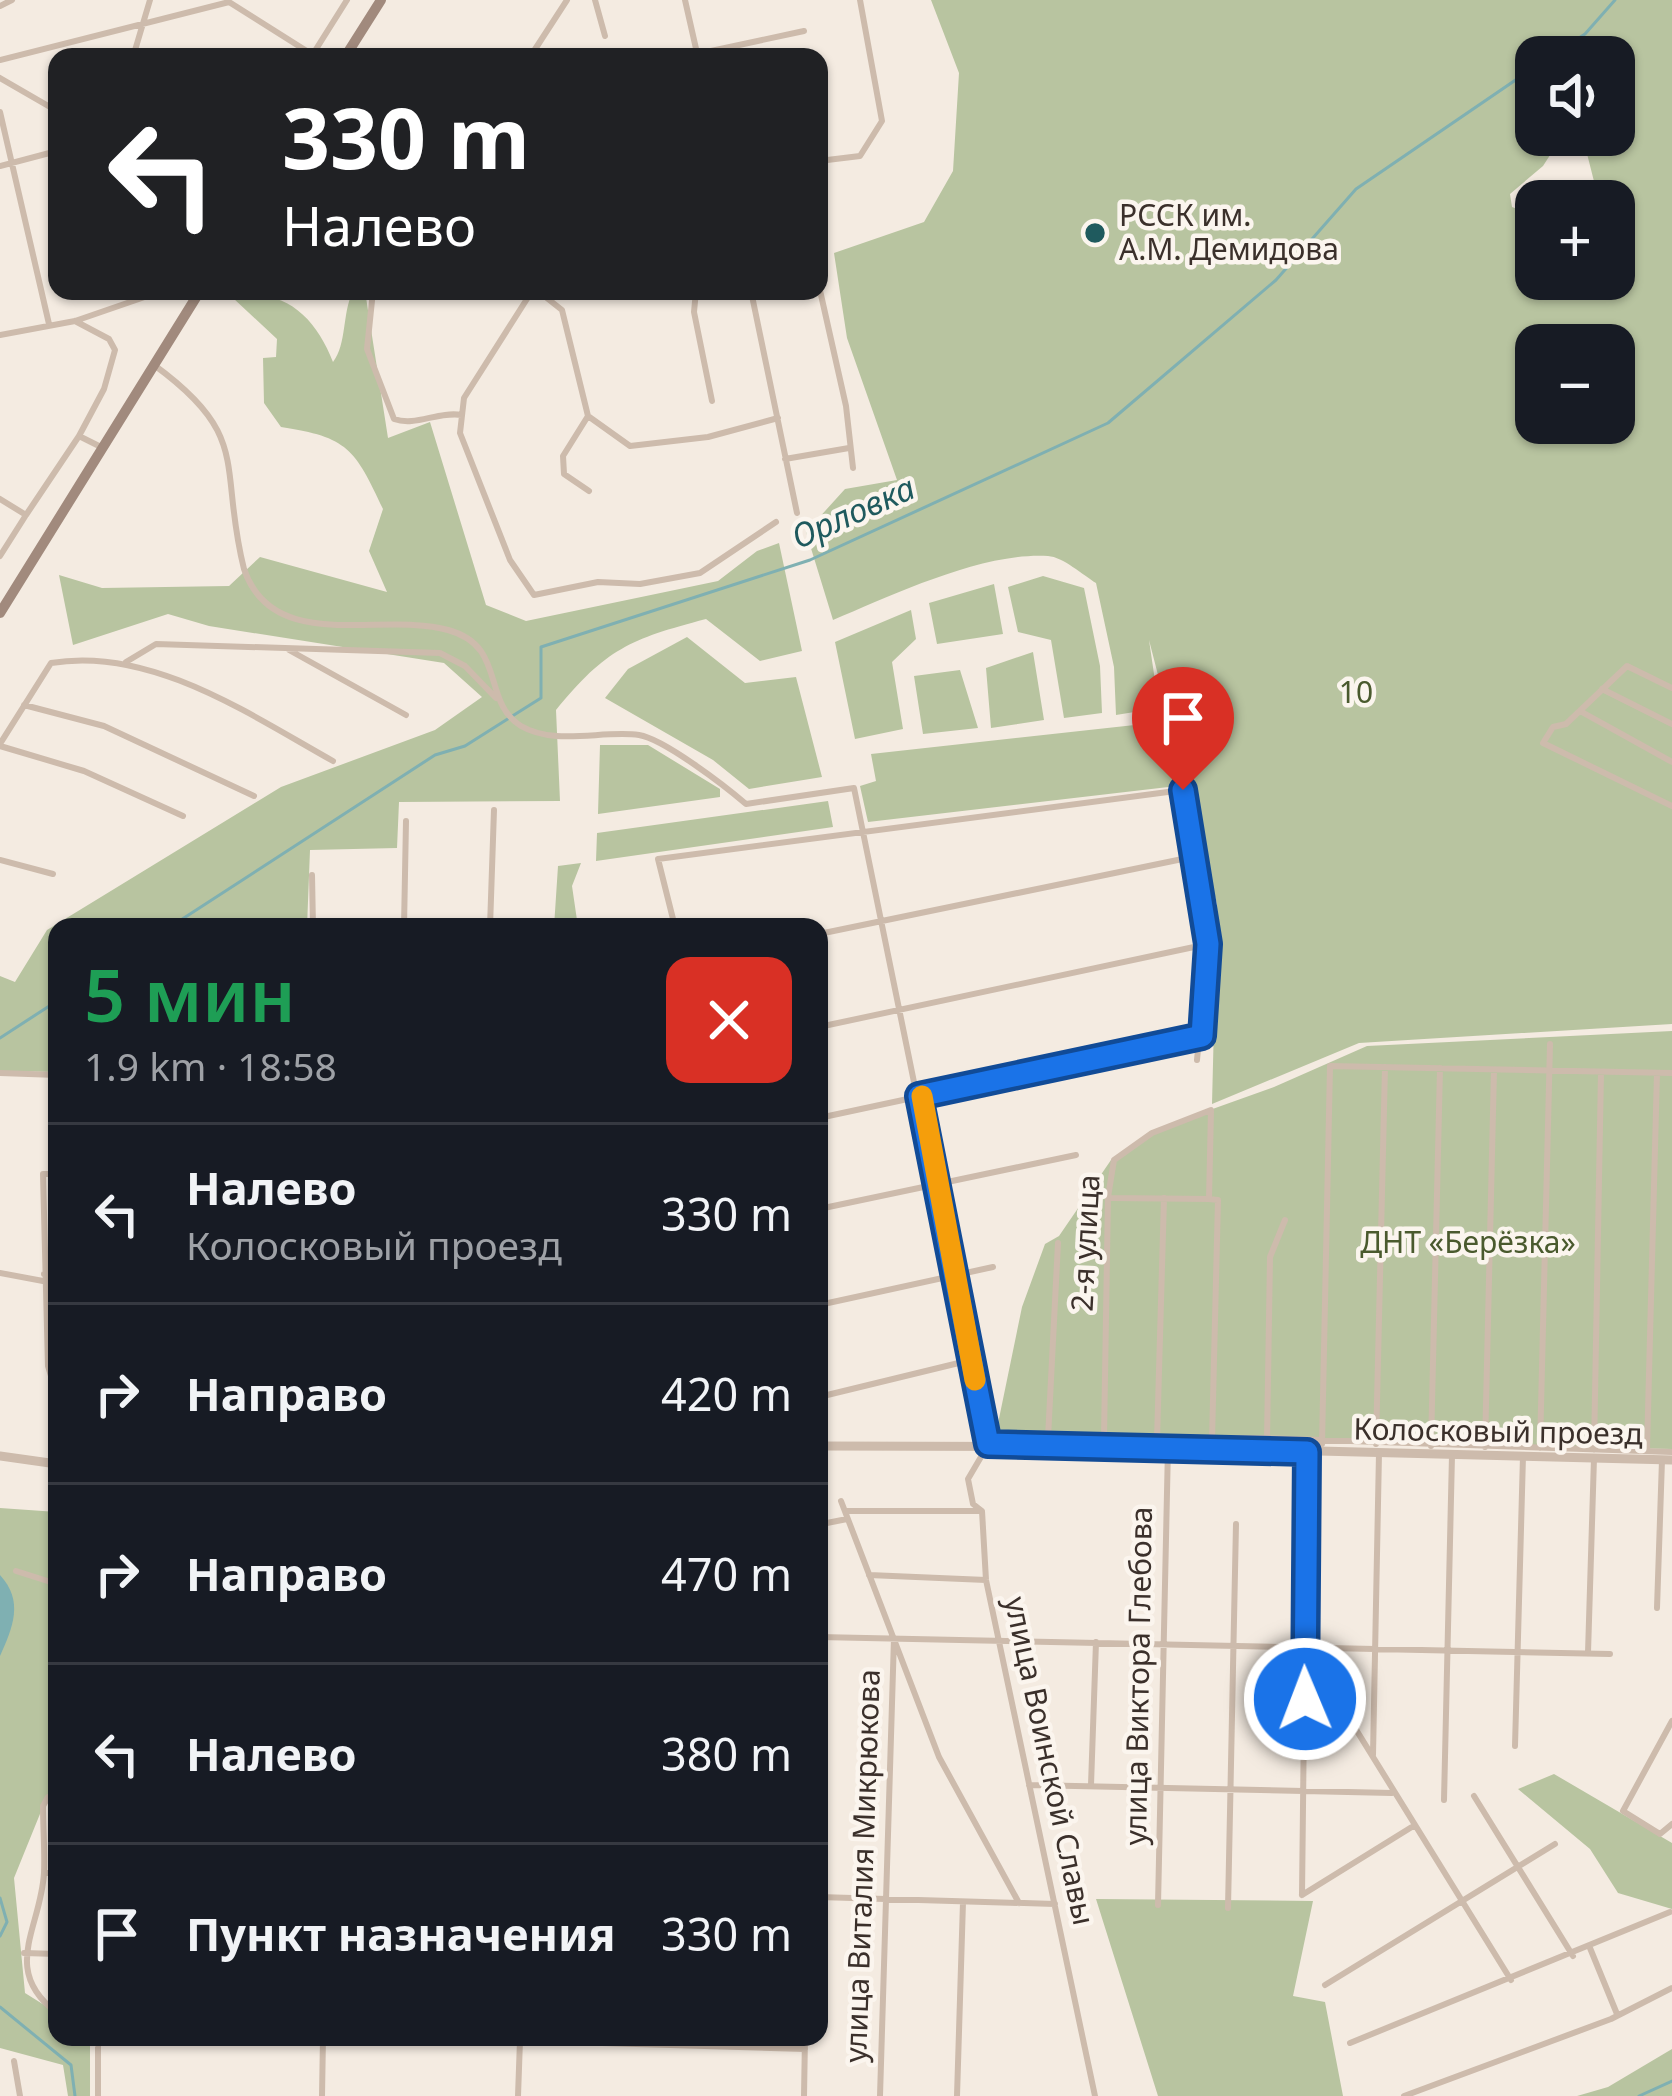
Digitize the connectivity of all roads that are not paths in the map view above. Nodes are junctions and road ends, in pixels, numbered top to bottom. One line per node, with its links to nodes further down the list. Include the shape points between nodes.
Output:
1 (12, 0): 9 (street)
2 (150, 0): 10 (street)
3 (347, 0): 16 (street)
4 (381, 0): 17 (main road)
5 (567, 0): 18 (street)
6 (595, 0): 12 (street)
7 (685, 0): 13 (street)
8 (860, 0): 27 (street, via 882,121 860,156)
9 (0, 6)
10 (142, 24): 14 (street); 15 (street, via 235,3); 22 (street)
11 (803, 32): 21 (street)
12 (605, 36)
13 (694, 43): 19 (street); 20 (street)
14 (135, 48)
15 (300, 48)
16 (317, 48)
17 (351, 48)
18 (536, 48)
19 (691, 48)
20 (695, 48)
21 (729, 48)
22 (0, 60)
23 (0, 78): 24 (street)
24 (48, 106)
25 (0, 112): 28 (street)
26 (48, 154): 28 (street)
27 (828, 160)
28 (12, 163): 29 (street); 39 (street)
29 (0, 166)
30 (138, 300): 38 (street)
31 (194, 300): 41 (main road)
32 (372, 300): 43 (street, via 368,349 394,419)
33 (529, 300): 43 (street, via 464,398)
34 (548, 300): 44 (street, via 562,310)
35 (695, 300): 42 (street)
36 (753, 300): 45 (street)
37 (822, 300): 48 (street)
38 (76, 321): 39 (street); 46 (street, via 115,350)
39 (49, 324): 40 (street)
40 (0, 335)
41 (154, 365): 47 (main road); 62 (street, via 220,428 244,568 266,603 302,622 451,630 485,655)
42 (712, 401)
43 (462, 415): 55 (street, via 460,433 510,560 534,595 700,573)
44 (588, 416): 45 (street, via 636,449); 51 (street, via 562,456 564,474)
45 (778, 418): 49 (street)
46 (79, 436): 47 (street); 54 (street)
47 (103, 448): 57 (main road)
48 (849, 448): 49 (street); 50 (street)
49 (785, 459): 53 (street)
50 (853, 468)
51 (589, 491)
52 (0, 500): 54 (street)
53 (797, 513)
54 (26, 515): 56 (street)
55 (776, 522)
56 (0, 556)
57 (0, 613)
58 (286, 648): 59 (street, via 156,644); 62 (street, via 440,652); 65 (street)
59 (126, 662): 63 (street, via 51,663); 68 (street)
60 (1672, 684): 61 (street, via 1627,665)
61 (1602, 689): 64 (street); 66 (street)
62 (499, 700): 75 (street, via 515,722 537,733 643,735 746,804 854,788)
63 (24, 705): 67 (street); 70 (street, via 104,726)
64 (1580, 711): 69 (street); 71 (street, via 1543,743)
65 (406, 715)
66 (1672, 724)
67 (0, 745): 73 (street, via 84,771)
68 (333, 761)
69 (1672, 762)
70 (254, 796)
71 (1672, 806)
72 (494, 810): 82 (street)
73 (183, 816)
74 (406, 821): 81 (street)
75 (862, 830): 76 (street, via 1183,790); 83 (street, via 658,859); 84 (street)
76 (1197, 856): 84 (street); 86 (street)
77 (0, 860): 78 (street)
78 (53, 874)
79 (312, 874): 80 (street)
80 (314, 918)
81 (404, 918)
82 (490, 918)
83 (673, 918)
84 (880, 921): 85 (street); 87 (street)
85 (828, 932)
86 (1208, 944): 87 (street); 89 (street)
87 (900, 1009): 88 (street); 101 (street)
88 (828, 1025)
89 (1202, 1036): 91 (street); 101 (street)
90 (1550, 1044): 95 (street)
91 (1197, 1060)
92 (1385, 1067): 93 (street); 127 (street, via 1330,1066); 132 (street)
93 (1440, 1068): 94 (street); 130 (street)
94 (1494, 1070): 95 (street); 133 (street)
95 (1548, 1071): 96 (street); 134 (street)
96 (1601, 1072): 97 (street); 136 (street)
97 (1657, 1072): 98 (street); 138 (street)
98 (1672, 1072)
99 (0, 1073): 100 (street)
100 (48, 1075)
101 (919, 1096): 102 (street); 105 (street)
102 (828, 1116)
103 (1076, 1155): 105 (street)
104 (48, 1174): 110 (street)
105 (935, 1184): 109 (street); 116 (street)
106 (1109, 1198): 107 (street); 108 (street, 2-я улица, via 1114,1160 1152,1133 1211,1110); 123 (street, 2-я улица)
107 (1164, 1198): 108 (street); 124 (street)
108 (1209, 1199): 125 (street, via 1218,1200)
109 (828, 1207)
110 (48, 1211)
111 (48, 1211): 118 (street)
112 (1286, 1220): 129 (street, via 1270,1258)
113 (1058, 1243): 123 (street, via 1048,1438)
114 (993, 1267): 116 (street)
115 (0, 1273): 118 (street)
116 (955, 1273): 119 (street); 120 (street)
117 (48, 1277): 118 (street)
118 (44, 1278): 121 (street)
119 (828, 1302)
120 (971, 1360): 122 (street); 126 (street)
121 (48, 1366)
122 (828, 1395)
123 (1104, 1438): 124 (street)
124 (1157, 1440): 125 (street)
125 (1212, 1440): 129 (street)
126 (988, 1444): 128 (street, Колосковый проезд); 131 (street, Колосковый проезд); 144 (street, улица Воинской Славы, via 968,1479)
127 (1322, 1444): 129 (street); 132 (street)
128 (828, 1446)
129 (1267, 1446): 131 (street, Колосковый проезд); 135 (street, Колосковый проезд)
130 (1431, 1446): 132 (street); 133 (street)
131 (1168, 1447): 157 (street, улица Виктора Глебова)
132 (1378, 1448): 135 (street, Колосковый проезд); 137 (street, Колосковый проезд); 160 (street)
133 (1485, 1448): 134 (street)
134 (1540, 1449): 136 (street)
135 (1307, 1452): 159 (street)
136 (1594, 1454): 138 (street, Колосковый проезд); 140 (street, Колосковый проезд); 163 (street)
137 (1452, 1455): 140 (street, Колосковый проезд); 161 (street)
138 (1646, 1455): 141 (street, Колосковый проезд)
139 (0, 1456): 142 (street)
140 (1522, 1456): 162 (street)
141 (1669, 1457): 152 (street)
142 (48, 1463)
143 (841, 1501): 145 (street)
144 (982, 1511): 145 (street); 150 (street, улица Воинской Славы)
145 (847, 1515): 146 (street); 149 (street)
146 (828, 1523)
147 (1236, 1524): 158 (street)
148 (16, 1571): 151 (street)
149 (867, 1575): 150 (street); 154 (street)
150 (986, 1580): 155 (street, улица Воинской Славы)
151 (48, 1581)
152 (1657, 1608)
153 (828, 1636): 154 (street)
154 (894, 1637): 155 (street); 185 (street, улица Виталия Микрюкова); 187 (street, via 939,1757)
155 (998, 1640): 156 (street); 168 (street, улица Воинской Славы)
156 (1096, 1642): 157 (street); 169 (street, улица Виктора Глебова)
157 (1163, 1642): 158 (street); 170 (street, улица Виктора Глебова)
158 (1234, 1645): 159 (street); 171 (street)
159 (1304, 1646): 160 (street); 167 (street); 172 (street)
160 (1377, 1648): 161 (street); 167 (street)
161 (1448, 1650): 162 (street); 175 (street)
162 (1517, 1651): 163 (street); 166 (street)
163 (1588, 1654): 164 (street)
164 (1610, 1654)
165 (1672, 1720): 177 (street, via 1623,1807 1660,1834)
166 (1515, 1746)
167 (1373, 1758): 173 (street)
168 (1029, 1785): 169 (street); 188 (street, улица Воинской Славы)
169 (1091, 1785): 170 (street)
170 (1160, 1787): 171 (street); 189 (street, улица Виктора Глебова)
171 (1231, 1789): 172 (street); 190 (street)
172 (1304, 1790): 173 (street); 178 (street, via 1302,1895)
173 (1394, 1792): 178 (street)
174 (1474, 1796): 180 (street)
175 (1444, 1800)
176 (48, 1801): 181 (street)
177 (1672, 1824)
178 (1415, 1825): 184 (street)
179 (1555, 1844): 180 (street)
180 (1516, 1867): 184 (street); 195 (street)
181 (44, 1873): 182 (street); 193 (street)
182 (48, 1873)
183 (828, 1898): 185 (street)
184 (1462, 1899): 196 (street); 197 (street)
185 (888, 1900): 186 (street); 213 (street, улица Виталия Микрюкова)
186 (963, 1902): 187 (street); 214 (street)
187 (1019, 1904): 188 (street)
188 (1055, 1904): 215 (street, улица Воинской Славы)
189 (1158, 1905)
190 (1228, 1907)
191 (1670, 1912): 192 (street)
192 (1590, 1948): 195 (street); 200 (street)
193 (24, 1953): 194 (street); 199 (street, via 31,1986)
194 (48, 1954)
195 (1573, 1956): 196 (street)
196 (1511, 1980): 201 (street)
197 (1325, 1984)
198 (1672, 1988): 200 (street)
199 (48, 2004)
200 (1616, 2014): 216 (street)
201 (1350, 2043)
202 (99, 2046): 209 (street)
203 (323, 2046): 210 (street)
204 (520, 2046): 211 (street)
205 (720, 2046): 206 (street)
206 (805, 2049): 212 (street)
207 (14, 2060): 208 (street)
208 (20, 2096)
209 (98, 2096)
210 (322, 2096)
211 (518, 2096)
212 (804, 2096)
213 (880, 2096)
214 (957, 2096)
215 (1095, 2096)
216 (1403, 2096)

